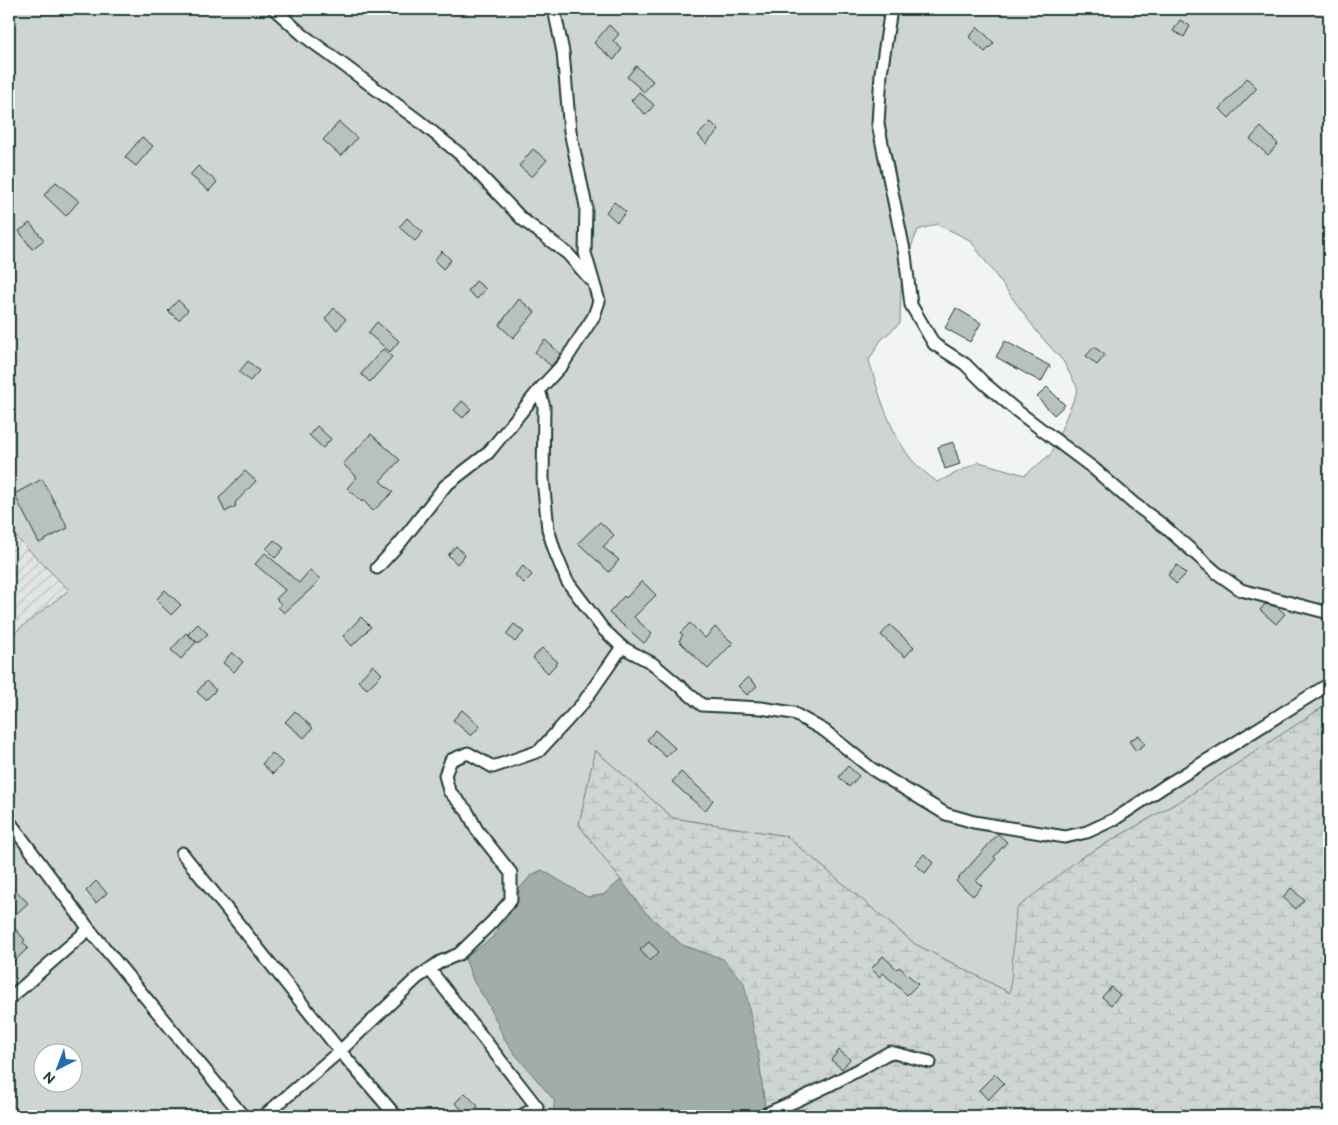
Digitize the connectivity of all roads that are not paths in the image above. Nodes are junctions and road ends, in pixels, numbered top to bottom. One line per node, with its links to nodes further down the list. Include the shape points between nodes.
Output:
1 (274, 9): 4 (street, via 303,35 461,155 522,220 568,254)
2 (554, 9): 4 (street, via 563,52 570,131 586,206 584,253)
3 (891, 9): 7 (street, via 881,73 878,124 905,255 911,305 934,344 965,364 1017,411 1093,468 1241,590)
4 (592, 281): 5 (street, via 599,301 594,316 563,364)
5 (539, 390): 6 (street, via 488,453 445,486); 8 (street, via 544,407 543,479 548,529 553,545 567,582 603,629)
6 (377, 568)
7 (1329, 614)
8 (622, 647): 9 (street, via 652,663 702,705 793,713 825,731 872,769 946,814 974,822 1065,837 1087,832 1115,819); 13 (street, via 583,702 539,751 493,767 468,753 451,760 445,774 448,791 467,811 477,830 511,873 511,900 459,954)
9 (1329, 684)
10 (9, 821): 12 (street)
11 (182, 853): 15 (street)
12 (90, 928): 14 (street); 17 (street)
13 (430, 970): 15 (street, via 417,978); 20 (street, via 536,1107)
14 (9, 999)
15 (340, 1050): 18 (street); 19 (street)
16 (930, 1062): 21 (street, via 890,1052 859,1071)
17 (242, 1116)
18 (264, 1116)
19 (396, 1116)
20 (521, 1116)
21 (761, 1116)

